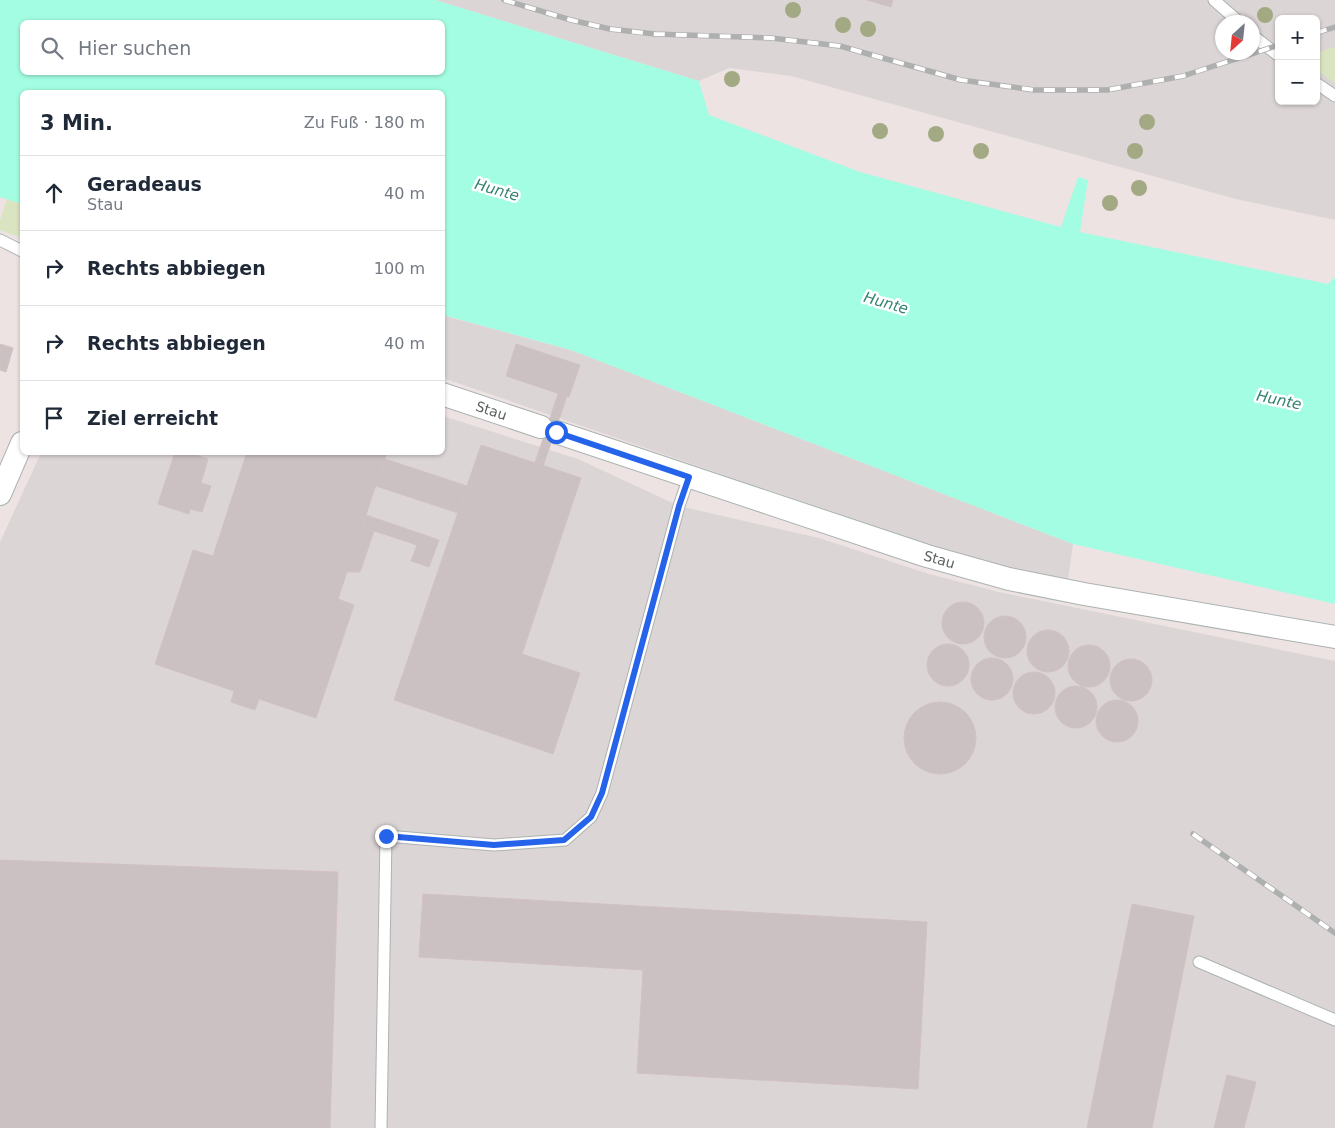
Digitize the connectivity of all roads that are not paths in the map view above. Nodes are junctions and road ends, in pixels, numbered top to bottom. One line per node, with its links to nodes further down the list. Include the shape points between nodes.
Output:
1 (1214, 0): 2 (lane)
2 (1231, 15)
3 (1260, 41): 4 (lane)
4 (1275, 53)
5 (1320, 86): 6 (lane)
6 (1335, 96)
7 (0, 240): 8 (lane)
8 (20, 250)
9 (445, 395): 11 (street, Stau)
10 (20, 448): 12 (street)
11 (689, 477): 13 (street, Stau, via 927,556 1010,580); 16 (lane, via 602,793 591,817 564,840 494,845 386,836)
12 (0, 494)
13 (1335, 637)
14 (1199, 962): 15 (lane)
15 (1335, 1020)
16 (381, 1128)

